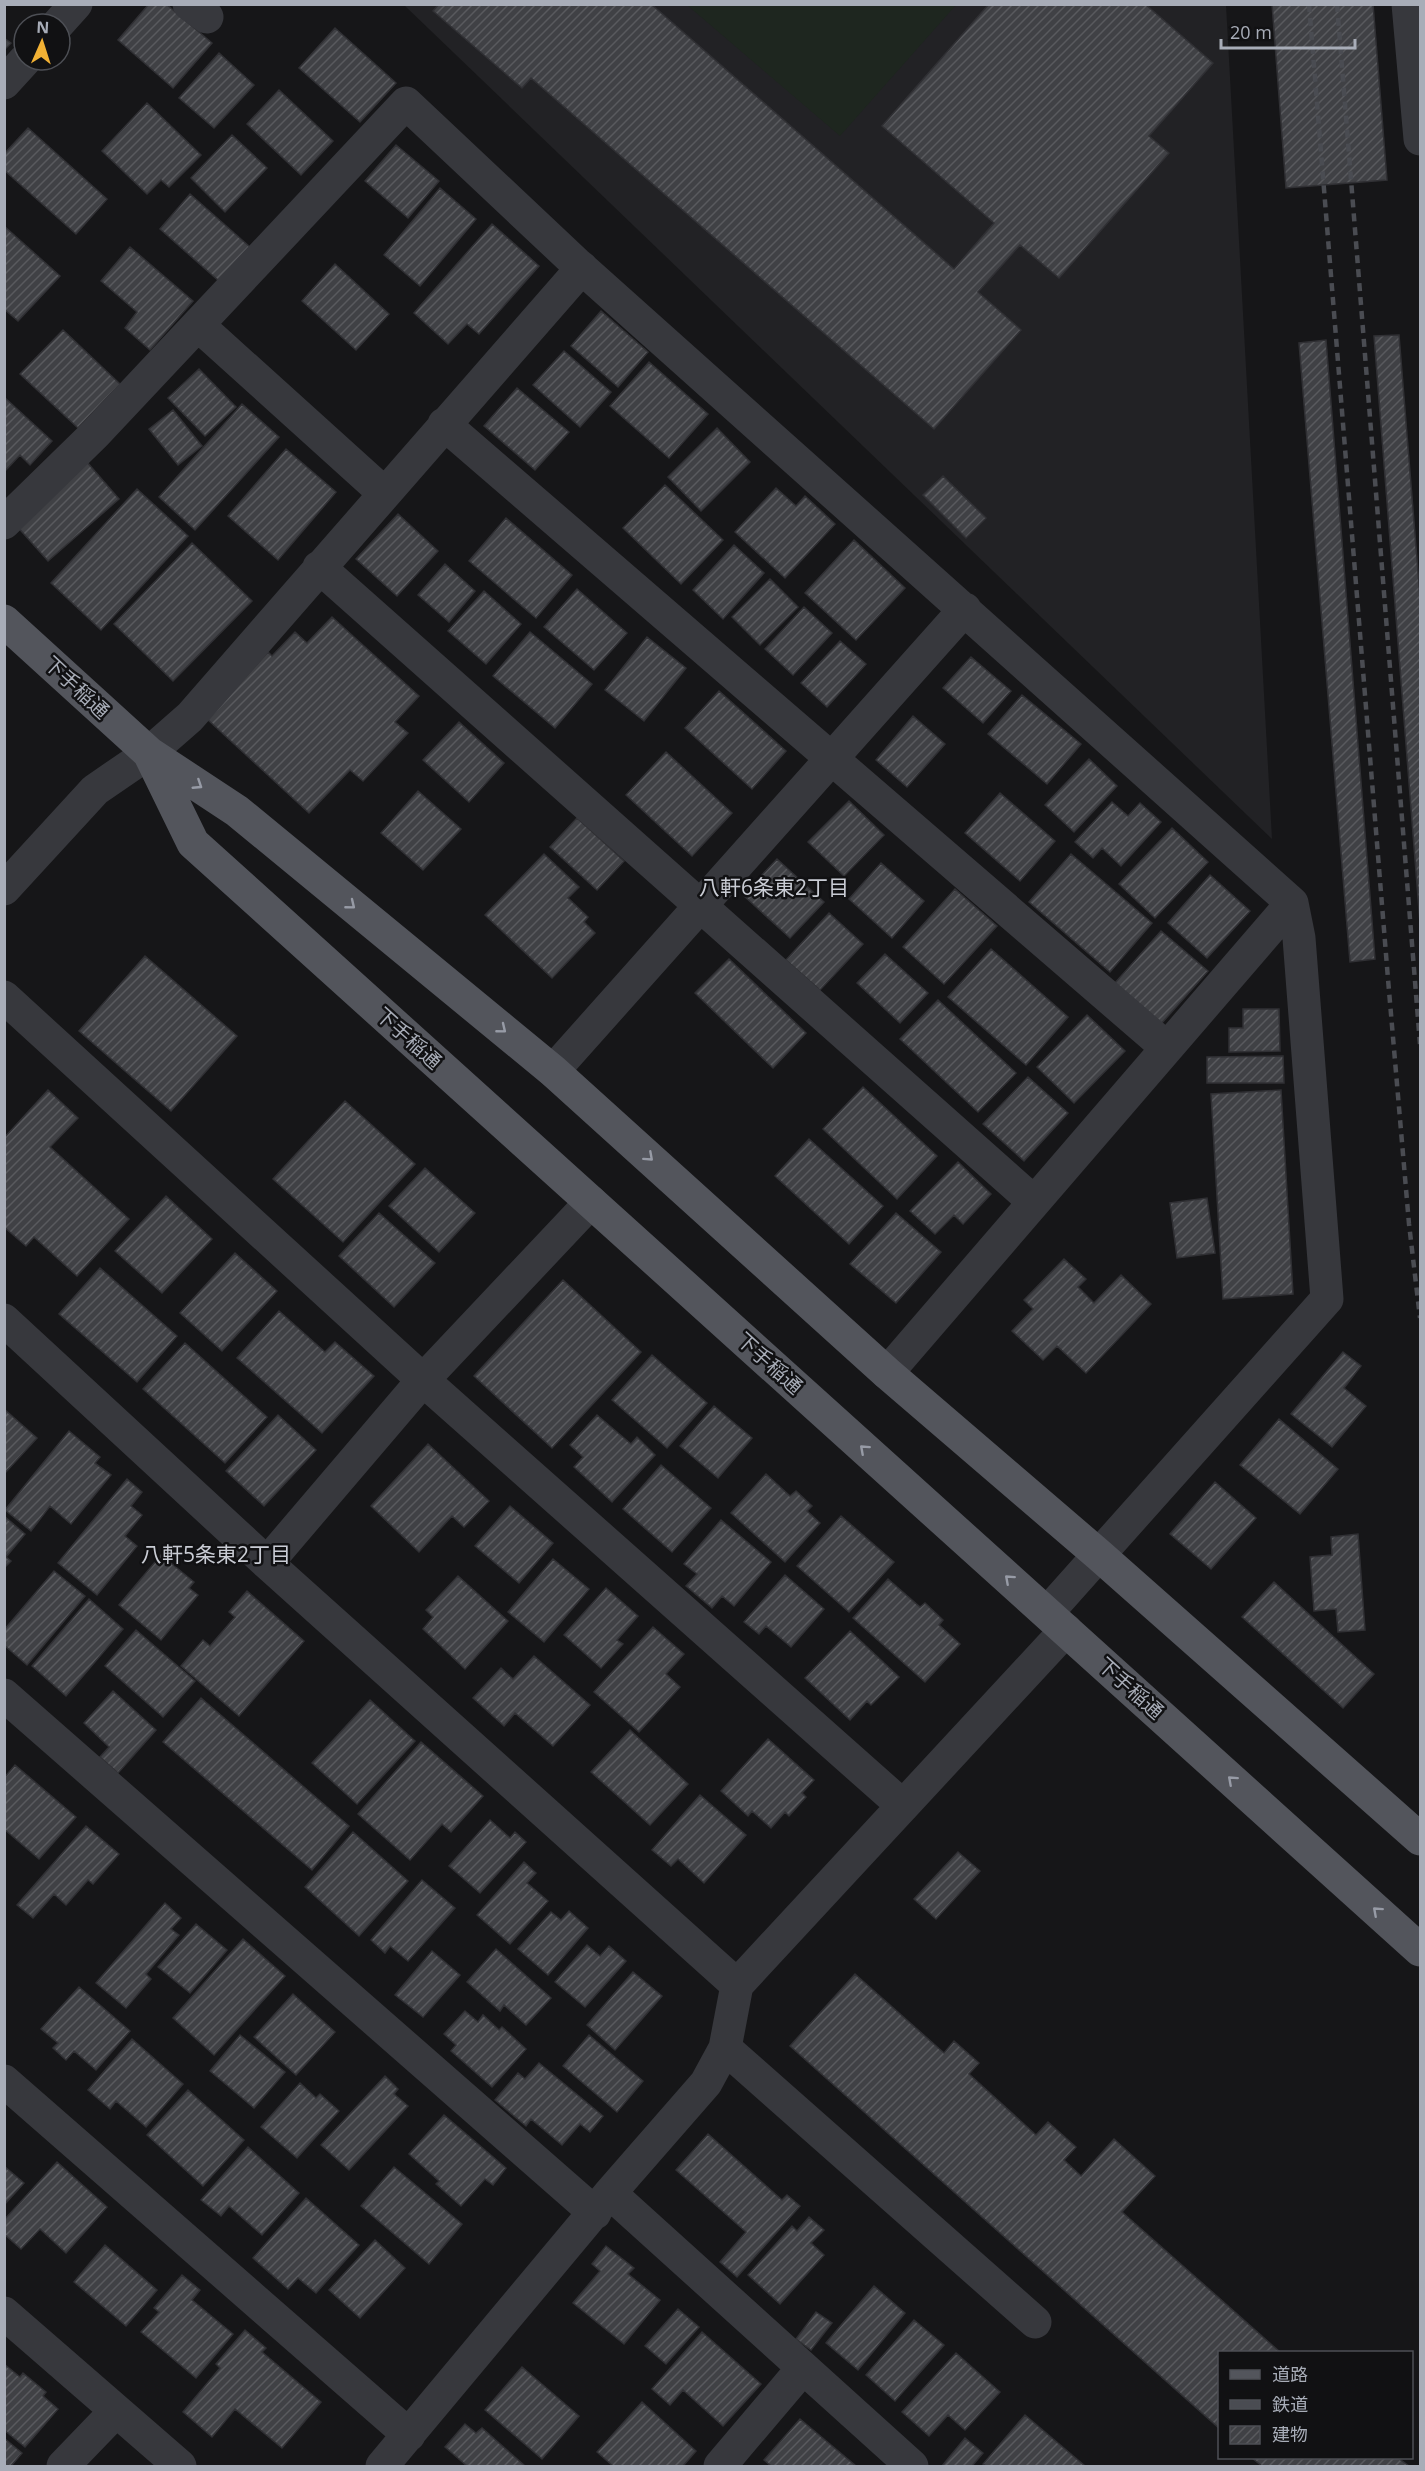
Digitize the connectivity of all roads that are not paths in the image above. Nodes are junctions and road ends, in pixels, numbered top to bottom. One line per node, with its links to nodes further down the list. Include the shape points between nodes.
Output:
1 (1413, 8): 2 (street)
2 (1420, 139)
3 (582, 268): 4 (street, via 406,103); 5 (street); 9 (street)
4 (198, 325): 6 (street); 7 (street)
5 (444, 424): 6 (street); 12 (street)
6 (384, 493): 8 (street)
7 (4, 523)
8 (319, 567): 11 (street, via 190,717); 15 (street)
9 (965, 609): 12 (street); 14 (street)
10 (4, 621): 11 (main road, 下手稲通)
11 (149, 753): 13 (street, via 96,790); 18 (main road, 下手稲通, one-way to 18, via 237,811); 19 (main road, 下手稲通, via 194,843)
12 (832, 759): 15 (street); 17 (street)
13 (4, 890)
14 (1292, 903): 17 (street); 24 (street, via 1299,938 1327,1299)
15 (702, 906): 18 (street); 20 (street)
16 (4, 997): 23 (street)
17 (1167, 1048): 20 (street)
18 (553, 1071): 22 (main road, 下手稲通, one-way to 22)
19 (591, 1202): 23 (street); 26 (main road, 下手稲通, one-way to 19)
20 (1034, 1202): 22 (street)
21 (4, 1320): 25 (street)
22 (887, 1373): 24 (main road, 下手稲通)
23 (423, 1380): 25 (street); 28 (street)
24 (1099, 1555): 26 (street); 29 (main road, 下手稲通)
25 (267, 1563): 31 (street)
26 (1057, 1622): 28 (street); 30 (main road, 下手稲通, one-way to 26)
27 (4, 1695): 34 (street)
28 (903, 1806): 31 (street)
29 (1420, 1839)
30 (1420, 1950)
31 (737, 1985): 32 (street)
32 (725, 2048): 34 (street, via 706,2083); 36 (street)
33 (4, 2081): 39 (street)
34 (603, 2203): 37 (street); 39 (street)
35 (4, 2313): 38 (street)
36 (1035, 2322)
37 (803, 2368): 43 (street); 44 (street)
38 (115, 2412): 40 (street); 41 (street)
39 (409, 2435): 42 (street)
40 (63, 2466)
41 (180, 2466)
42 (382, 2466)
43 (720, 2466)
44 (912, 2466)

